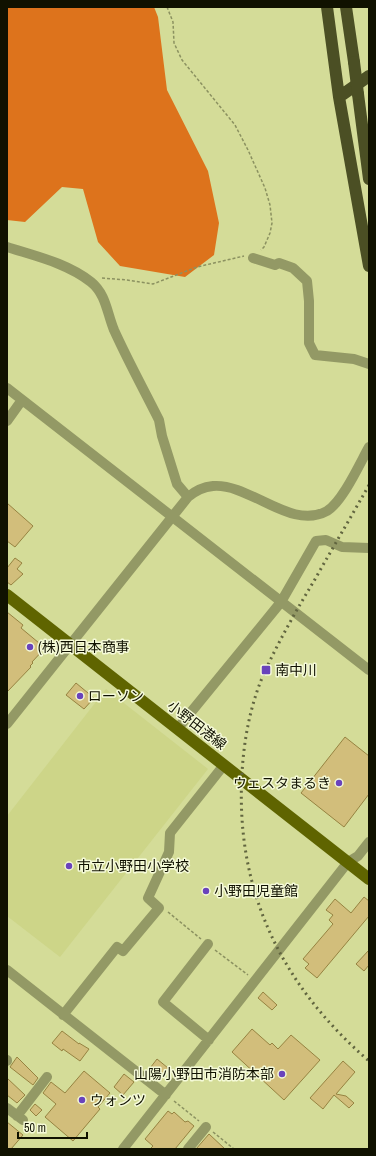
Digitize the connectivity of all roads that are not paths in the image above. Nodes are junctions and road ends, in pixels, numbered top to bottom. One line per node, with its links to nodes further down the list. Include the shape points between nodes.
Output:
1 (327, 7): 4 (highway)
2 (346, 7): 5 (highway, bridge)
3 (369, 76): 4 (highway)
4 (339, 97): 8 (highway)
5 (369, 179)
6 (7, 247): 14 (street, via 79,273 100,291 114,330 159,420 177,484)
7 (253, 258): 9 (street, via 293,268 307,281 310,301 309,343 315,355 354,359)
8 (369, 266)
9 (369, 364)
10 (7, 388): 11 (street)
11 (22, 400): 12 (street); 15 (street)
12 (7, 420)
13 (369, 447): 14 (street, via 336,502 327,510 315,514 292,514 237,490 222,487 213,486 197,490)
14 (188, 497): 15 (street)
15 (172, 517): 18 (street); 19 (street)
16 (369, 548): 18 (street, via 342,547 326,540 316,542)
17 (7, 595): 19 (main road, 小野田港線)
18 (281, 602): 20 (street); 22 (street)
19 (70, 644): 21 (street); 22 (main road, 小野田港線)
20 (369, 670)
21 (7, 724)
22 (178, 728): 23 (main road, 小野田港線)
23 (224, 765): 25 (main road, 小野田港線); 29 (street, via 170,832 169,852 148,898 159,908 123,951 117,947)
24 (369, 842): 25 (street, via 358,856)
25 (348, 862): 26 (main road, 小野田港線); 30 (street)
26 (369, 879)
27 (208, 944): 30 (street, via 163,1002)
28 (7, 970): 29 (street)
29 (63, 1015): 32 (street)
30 (209, 1040): 32 (street)
31 (47, 1077): 33 (street, via 20,1118)
32 (166, 1095): 35 (street)
33 (7, 1108)
34 (206, 1127): 36 (street)
35 (127, 1148)
36 (188, 1148)

